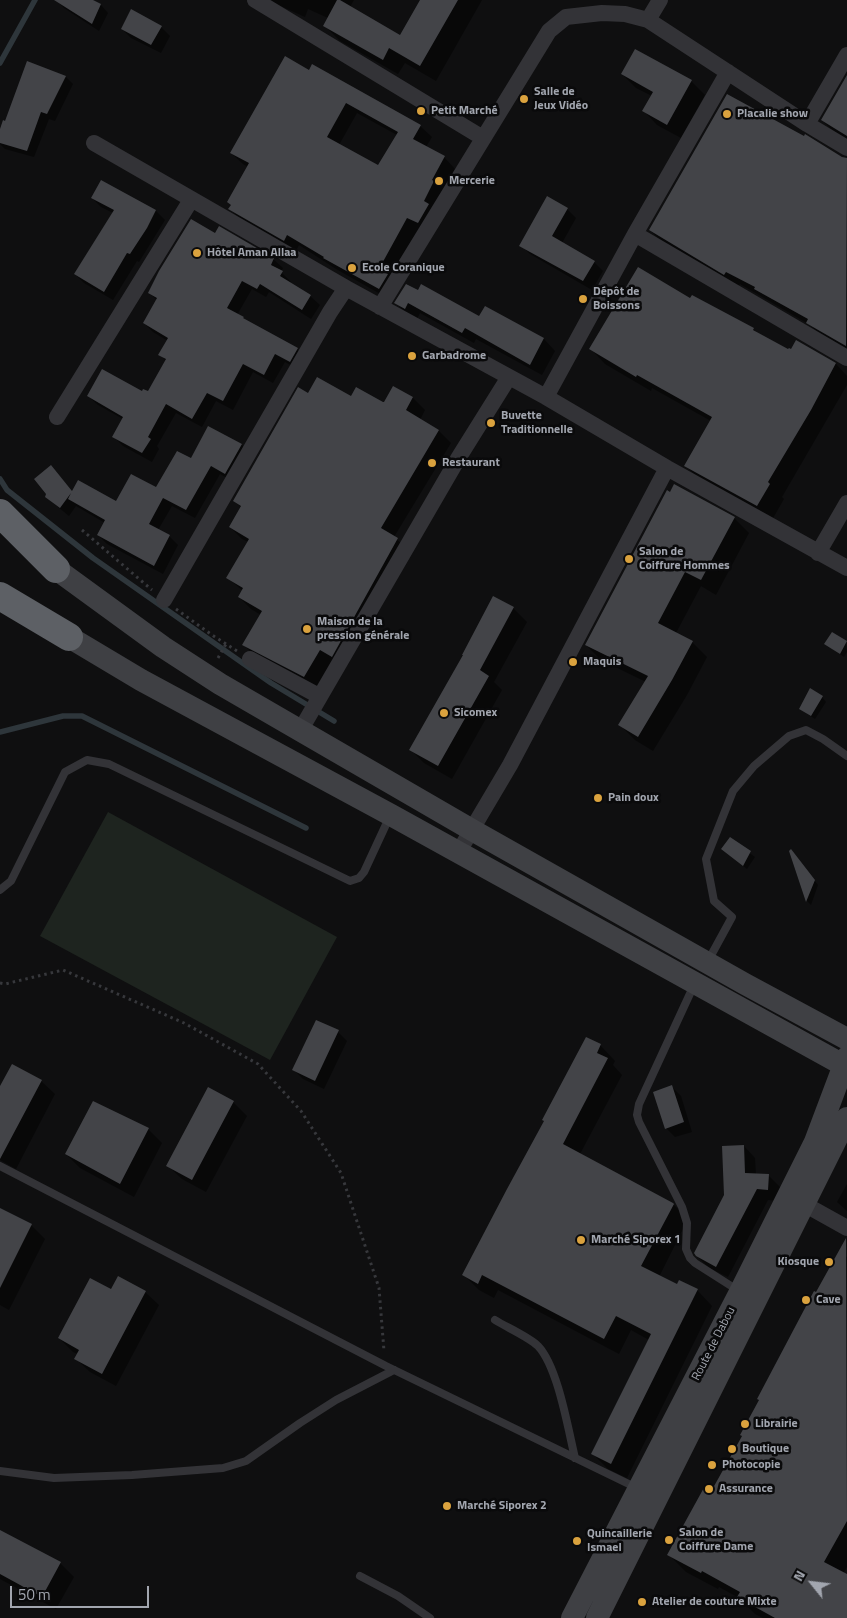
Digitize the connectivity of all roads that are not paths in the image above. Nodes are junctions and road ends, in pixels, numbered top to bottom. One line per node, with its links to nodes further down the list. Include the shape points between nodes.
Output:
1 (255, 0): 7 (street)
2 (660, 0): 3 (street)
3 (648, 20): 5 (street); 7 (street, via 626,14 602,13 566,17 549,32)
4 (847, 56): 6 (street)
5 (728, 72): 6 (street); 11 (street)
6 (806, 124): 9 (street)
7 (483, 138): 13 (street)
8 (94, 143): 10 (street)
9 (847, 148)
10 (191, 200): 12 (street); 17 (street)
11 (634, 234): 14 (street); 16 (street)
12 (346, 288): 13 (street); 25 (street)
13 (380, 307): 15 (street)
14 (847, 358)
15 (509, 377): 16 (street); 29 (street)
16 (546, 397): 18 (street)
17 (58, 417)
18 (667, 468): 21 (street); 33 (street, via 510,765)
19 (847, 503): 21 (street)
20 (0, 513): 23 (highway)
21 (818, 553): 22 (street)
22 (847, 568)
23 (56, 569): 30 (main road, via 162,647 220,684)
24 (0, 596): 27 (highway)
25 (164, 600)
26 (0, 619): 27 (highway)
27 (69, 637): 32 (main road, via 141,680)
28 (250, 659): 29 (street)
29 (318, 698): 30 (street)
30 (303, 726): 33 (main road)
31 (847, 756): 36 (lane, via 806,730 789,736 754,766 733,791 706,859 714,901 732,917)
32 (391, 815): 34 (main road); 35 (lane, via 364,872 350,881 108,764 87,760 65,772 11,881)
33 (472, 830): 34 (street); 36 (main road)
34 (458, 853): 37 (main road)
35 (0, 890)
36 (707, 962): 38 (main road)
37 (695, 984): 39 (main road); 44 (lane, via 639,1104 639,1122 682,1207 687,1223 686,1249 690,1258)
38 (847, 1040)
39 (846, 1063): 44 (main road, Route de Dabou, via 815,1142)
40 (847, 1118): 42 (main road, Route de Dabou)
41 (0, 1166): 46 (lane)
42 (804, 1204): 43 (street); 53 (main road, Route de Dabou)
43 (847, 1228)
44 (740, 1292): 49 (main road, Route de Dabou)
45 (495, 1320): 47 (lane, via 536,1344 547,1358)
46 (394, 1370): 47 (lane); 48 (lane, via 336,1400 246,1461 223,1468 54,1478)
47 (575, 1458): 49 (lane)
48 (0, 1471)
49 (639, 1488): 52 (main road, Route de Dabou)
50 (360, 1576): 51 (lane)
51 (430, 1618)
52 (572, 1618)
53 (598, 1618)

